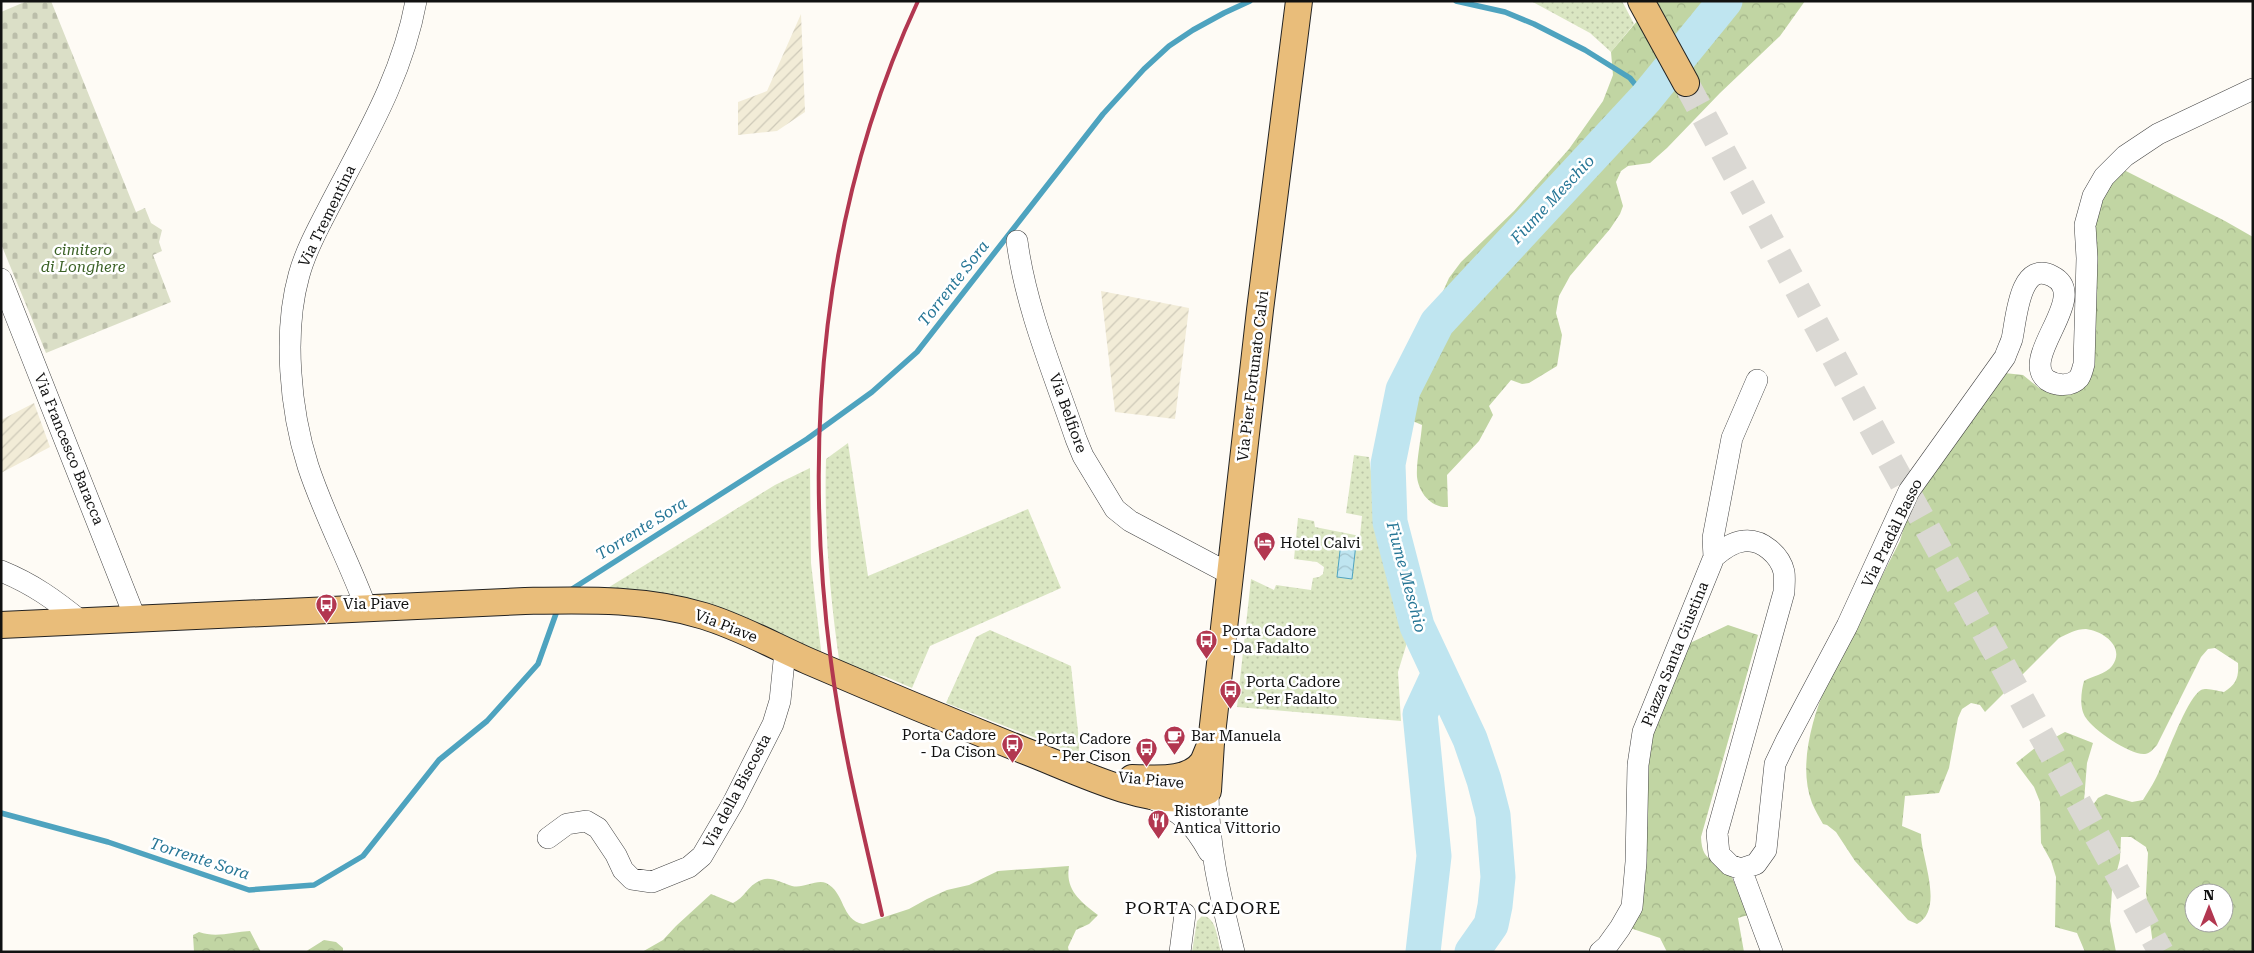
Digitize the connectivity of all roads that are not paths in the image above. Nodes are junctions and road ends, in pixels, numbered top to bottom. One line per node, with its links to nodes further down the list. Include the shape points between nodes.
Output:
1 (416, 1): 12 (street, Via Trementina, via 411,31 397,72 299,274 292,311 291,373 308,465)
2 (1640, 1): 4 (main road)
3 (1299, 5): 11 (main road, Via Pier Fortunato Calvi)
4 (1682, 76)
5 (2253, 89): 24 (street, Via Pradàl Basso, via 2158,134 2124,156 2104,177 2093,196 2086,225 2084,364 2079,378 2067,385 2046,379 2040,366 2042,353 2061,310 2062,287 2057,278 2048,274 2038,274 2026,283 2005,357 1909,491 1846,626 1786,741 1776,764 1766,850 1756,864)
6 (1017, 241): 11 (street, Via Belfiore, via 1029,302 1076,439 1115,509)
7 (1, 279): 13 (street, Via Francesco Baracca)
8 (1756, 380): 9 (street, via 1732,438 1713,538)
9 (1714, 557): 24 (street, via 1726,546 1744,540 1763,544 1777,557 1784,573 1784,592 1717,833 1719,854 1730,865); 28 (street, Piazza Santa Giustina, via 1643,732 1638,765 1632,907)
10 (1, 571): 14 (street, via 29,582)
11 (1230, 574): 17 (main road, Via Pier Fortunato Calvi)
12 (367, 610): 13 (main road, Via Piave); 16 (main road, Via Piave, via 592,600 645,604 705,616)
13 (136, 620): 14 (main road, Via Piave)
14 (82, 622): 15 (main road, Via Piave)
15 (1, 625)
16 (785, 651): 18 (main road, Via Piave); 22 (street, Via della Biscosta, via 780,701 773,724 702,856 688,867 652,882 632,878 623,870 598,828 586,821 566,824)
17 (1211, 744): 19 (main road, via 1202,763 1193,771); 20 (main road, Via Pier Fortunato Calvi)
18 (1067, 767): 19 (main road, Via Piave, via 1117,778); 21 (main road, Via Piave, via 1104,784)
19 (1164, 778): 20 (street, Via Piave)
20 (1208, 791): 21 (main road, Via Piave, via 1187,798); 23 (street)
21 (1139, 793): 23 (street, via 1185,817 1199,833)
22 (548, 838)
23 (1213, 859): 27 (street)
24 (1741, 869): 29 (street)
25 (1185, 914): 26 (street)
26 (1180, 952)
27 (1234, 952)
28 (1600, 952)
29 (1772, 952)

